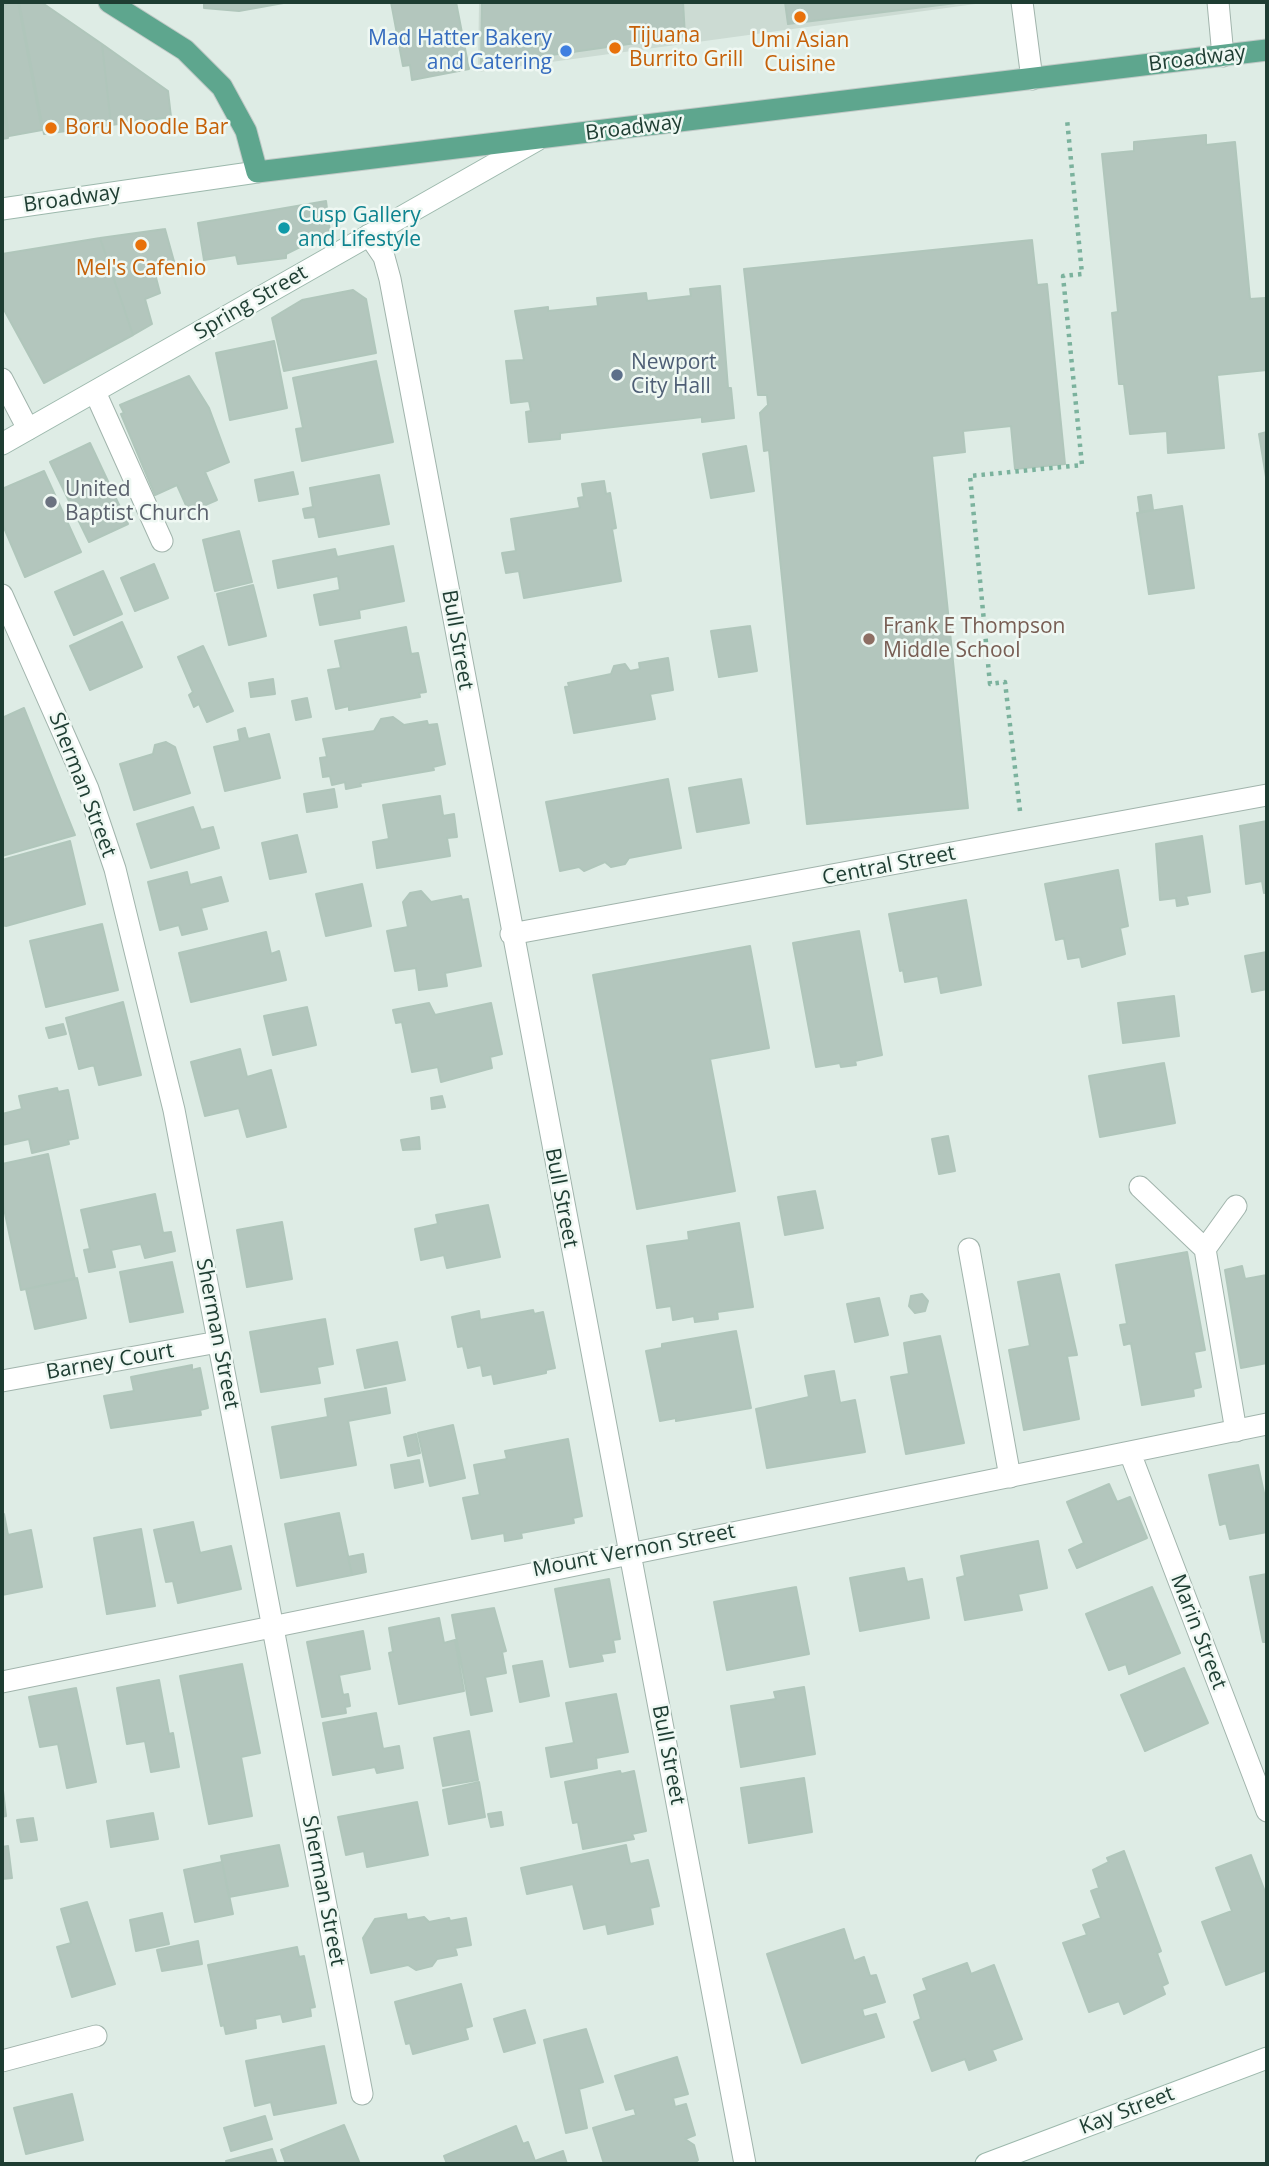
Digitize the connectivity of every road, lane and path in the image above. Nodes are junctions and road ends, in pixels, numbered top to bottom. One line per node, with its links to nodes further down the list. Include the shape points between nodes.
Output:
1 (109, 2): 5 (main road)
2 (134, 2): 5 (main road)
3 (1022, 2): 8 (street)
4 (1218, 2): 7 (street)
5 (159, 34): 11 (main road, via 185,50 222,87 246,131)
6 (1267, 50): 7 (main road, Broadway)
7 (1223, 56): 8 (main road, Broadway)
8 (1032, 79): 10 (main road, Broadway)
9 (1067, 119): 21 (path, via 1082,274 1063,276 1082,465 970,476 990,684 1005,682)
10 (537, 140): 11 (main road, Broadway); 13 (street, Spring Street)
11 (257, 172): 12 (street, Broadway)
12 (2, 209)
13 (369, 235): 15 (street, Spring Street); 22 (street, Bull Street, via 384,257 390,279)
14 (2, 379): 16 (street)
15 (94, 391): 16 (street, Spring Street); 18 (street)
16 (28, 429): 17 (street, Spring Street)
17 (2, 444)
18 (162, 541)
19 (2, 595): 27 (street, Sherman Street, via 88,789 115,869 174,1110)
20 (1267, 795): 22 (street, Central Street)
21 (1020, 812)
22 (511, 934): 33 (street, Bull Street)
23 (1140, 1188): 26 (street)
24 (1236, 1206): 26 (street)
25 (969, 1249): 32 (street)
26 (1205, 1249): 30 (street)
27 (218, 1342): 28 (street, Barney Court); 34 (street, Sherman Street)
28 (2, 1381)
29 (1267, 1424): 30 (street, Mount Vernon Street)
30 (1236, 1431): 31 (street, Mount Vernon Street)
31 (1130, 1453): 32 (street, Mount Vernon Street); 36 (street, Marin Street)
32 (1010, 1477): 33 (street, Mount Vernon Street)
33 (630, 1552): 34 (street, Mount Vernon Street); 41 (street, Bull Street)
34 (272, 1625): 35 (street, Mount Vernon Street); 40 (street, Sherman Street)
35 (2, 1682)
36 (1267, 1811)
37 (96, 2036): 39 (street)
38 (1267, 2058): 42 (street, Kay Street)
39 (2, 2061)
40 (362, 2094)
41 (745, 2164)
42 (986, 2164)

